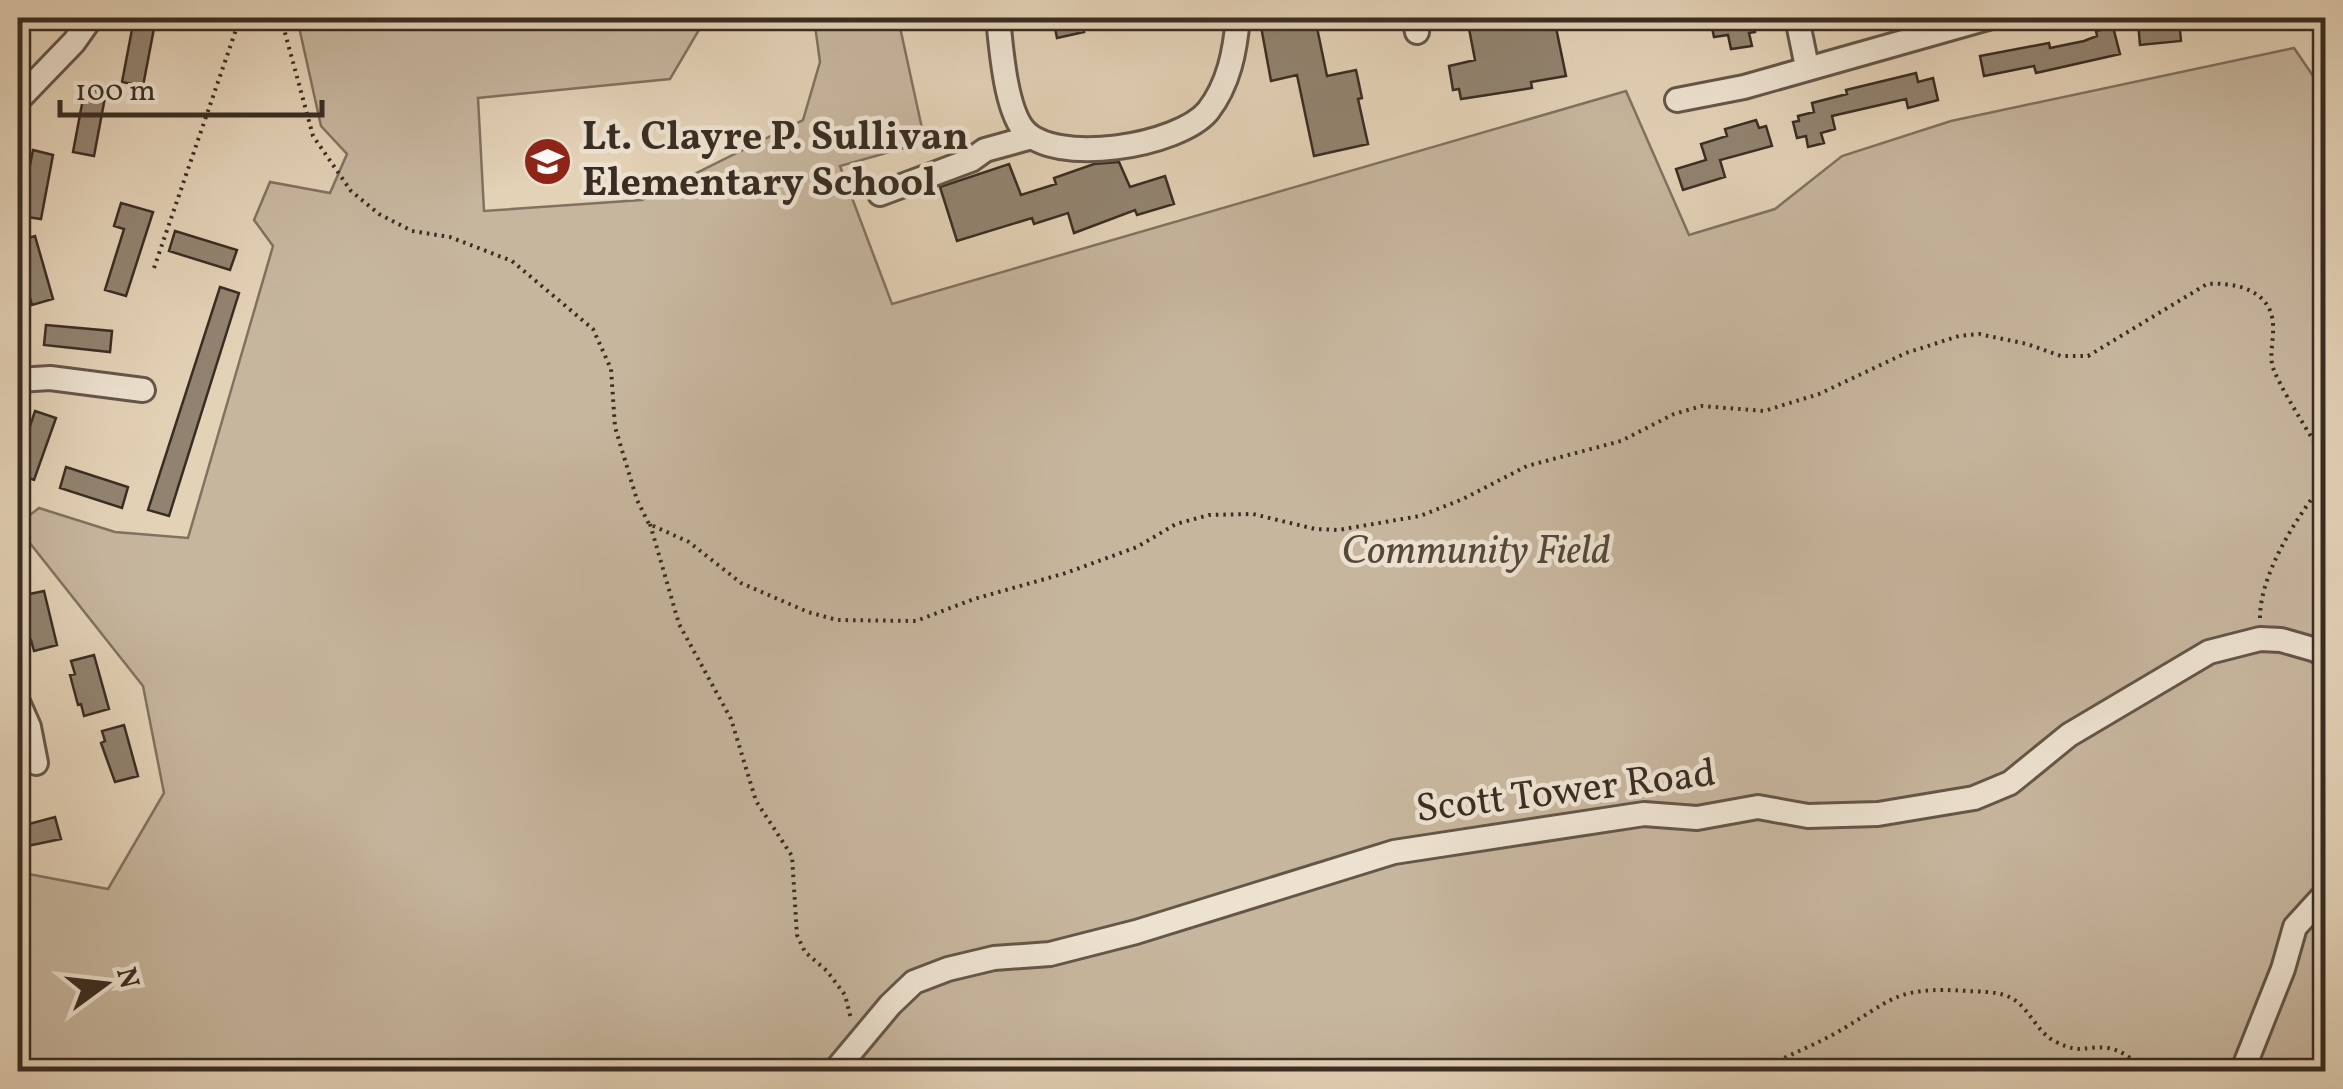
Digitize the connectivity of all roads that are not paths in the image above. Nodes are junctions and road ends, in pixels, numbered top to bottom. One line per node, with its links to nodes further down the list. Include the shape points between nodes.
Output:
1 (91, 18): 7 (street)
2 (998, 18): 9 (street, via 1016,117)
3 (1238, 18): 9 (street, via 1223,85 1208,110 1184,130 1140,144 1082,148)
4 (1797, 18): 6 (street)
5 (1988, 18): 6 (street)
6 (1807, 66): 8 (street)
7 (18, 100)
8 (1677, 100)
9 (1032, 137): 10 (street)
10 (880, 194)
11 (18, 380): 12 (street)
12 (143, 390)
13 (2326, 657): 17 (street, Scott Tower Road, via 2260,639 2209,652 2069,735 2010,783 1974,798 1878,814 1808,816 1758,807 1697,818 1644,814 1394,852 1136,932 948,969 914,982)
14 (18, 702): 15 (street)
15 (36, 763)
16 (2326, 892): 18 (street, via 2295,927)
17 (834, 1072)
18 (2242, 1072)

